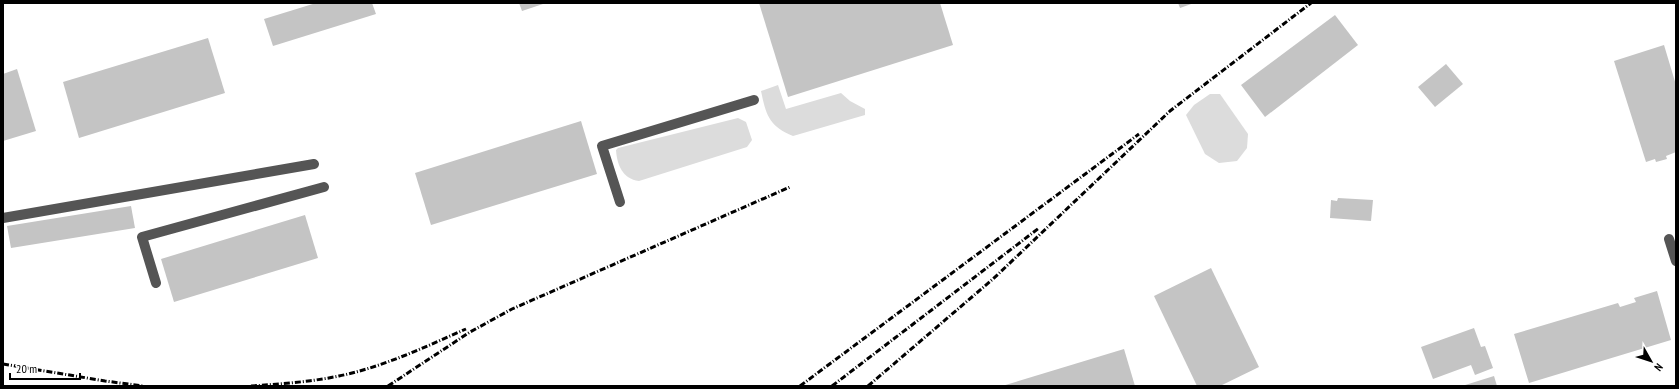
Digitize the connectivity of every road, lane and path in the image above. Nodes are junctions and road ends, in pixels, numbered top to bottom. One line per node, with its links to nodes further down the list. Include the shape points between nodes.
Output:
1 (754, 100): 4 (lane, via 602,146)
2 (314, 164): 5 (lane)
3 (324, 187): 8 (lane, via 142,237)
4 (620, 202)
5 (3, 218)
6 (1669, 239): 7 (lane)
7 (1676, 262)
8 (156, 283)

